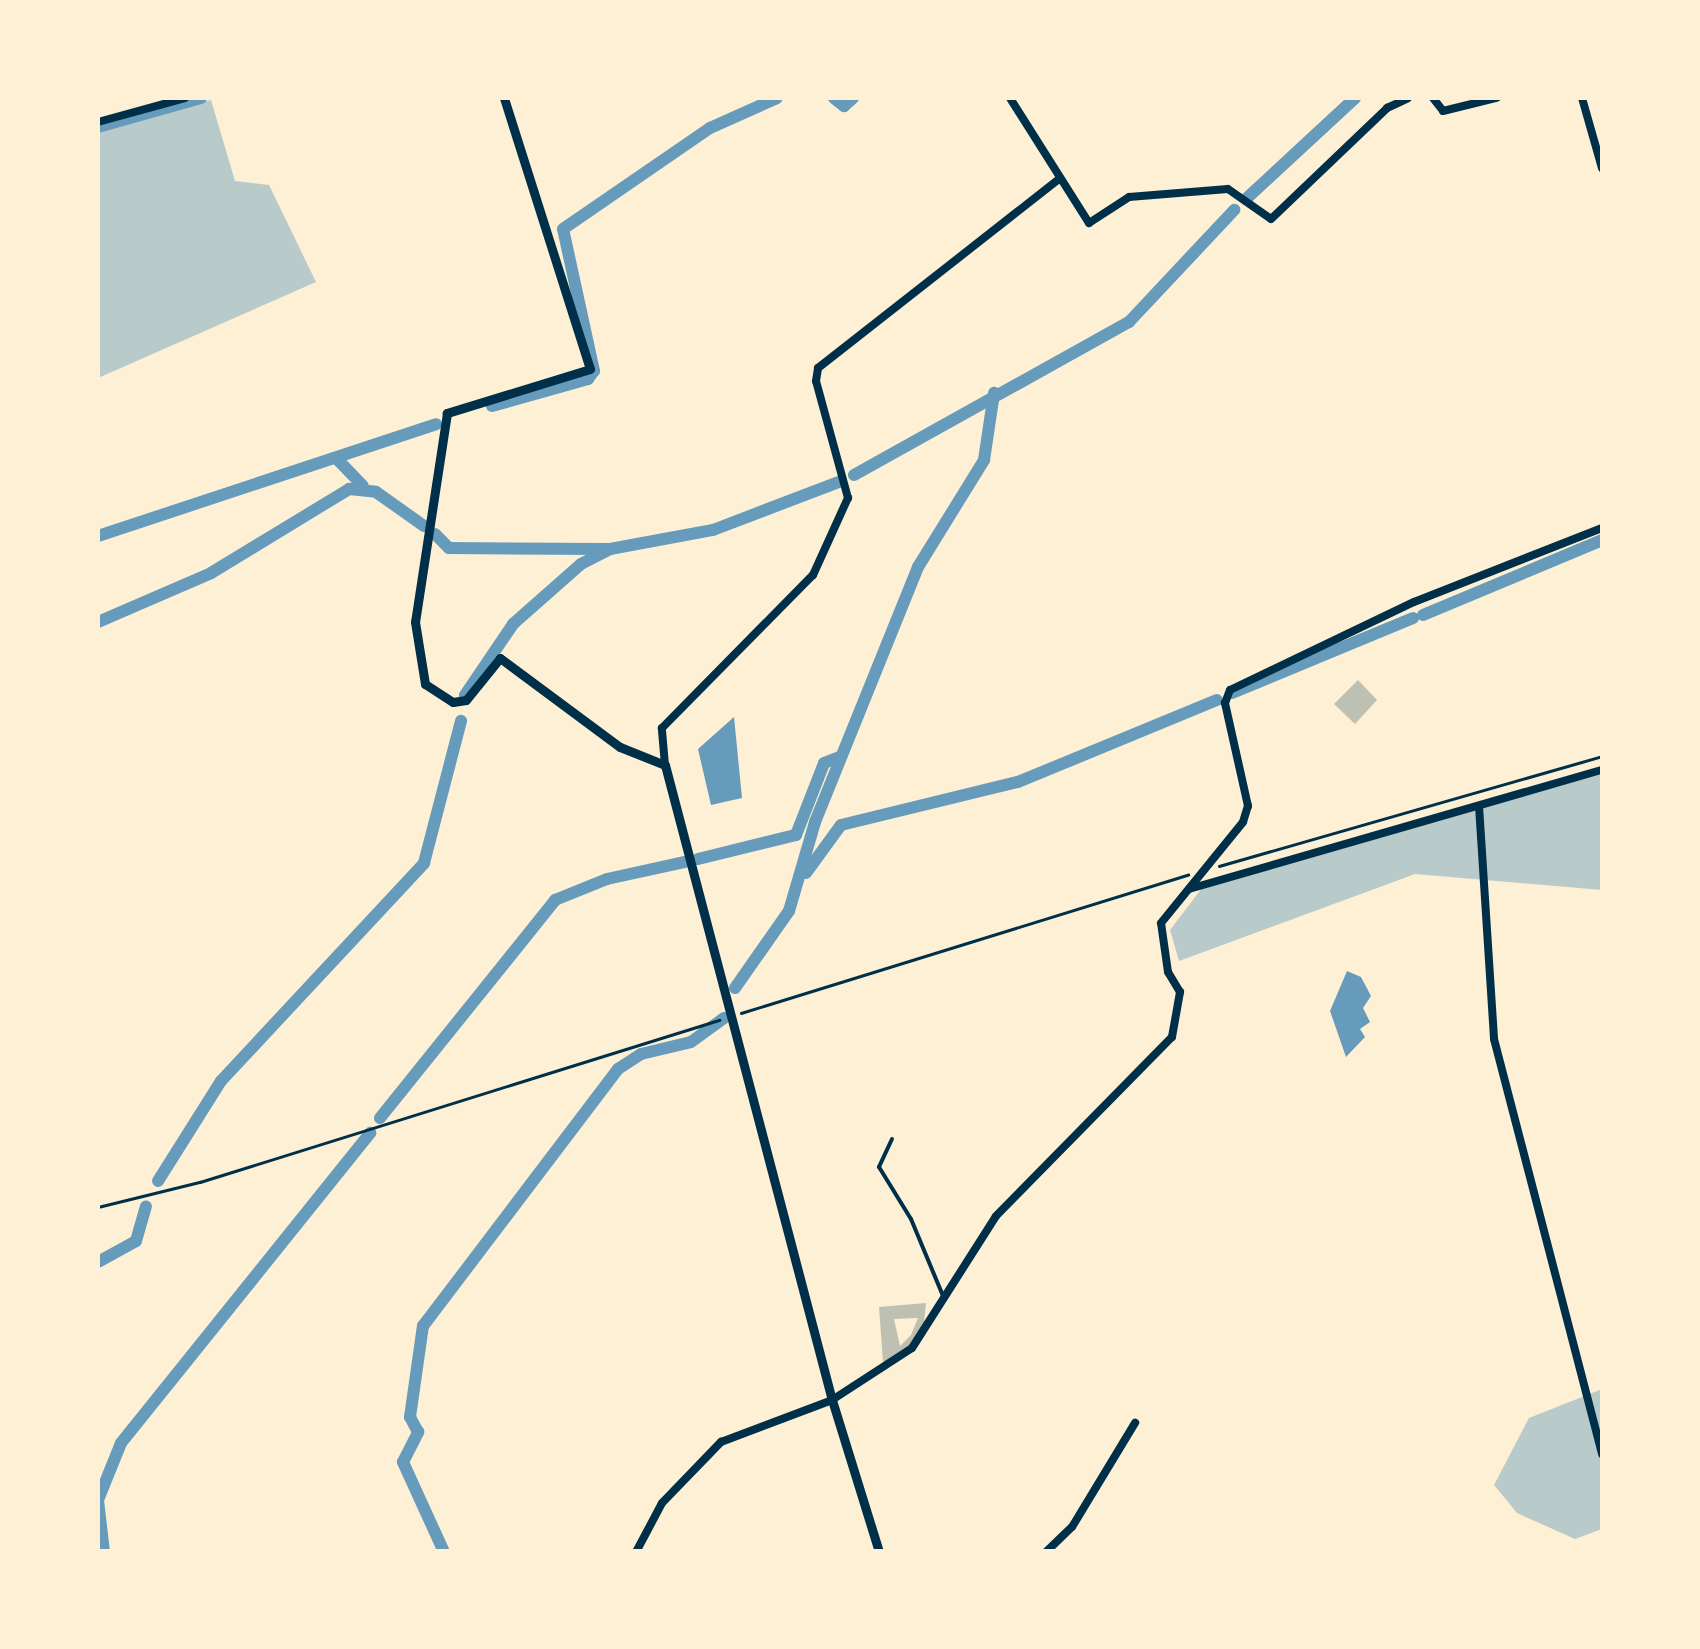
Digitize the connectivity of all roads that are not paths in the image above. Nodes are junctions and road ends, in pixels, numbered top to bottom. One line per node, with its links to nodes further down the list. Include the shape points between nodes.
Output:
1 (185, 98): 8 (street)
2 (504, 98): 12 (street, via 590,369 447,413 416,622 425,684 453,702 466,700 500,658 620,746)
3 (1010, 98): 10 (street)
4 (1408, 98): 10 (street, via 1387,108 1271,219 1228,189 1129,198 1089,222)
5 (1433, 98): 6 (street, via 1443,111)
6 (1496, 98)
7 (1582, 98): 9 (street)
8 (98, 122)
9 (1602, 168)
10 (1059, 179): 12 (street, via 818,368 816,382 848,498 812,575 662,728)
11 (1602, 528): 15 (street, via 1414,602 1230,690 1224,703 1248,806 1243,822)
12 (664, 765): 18 (street)
13 (1602, 770): 14 (street)
14 (1479, 806): 15 (street); 20 (street, via 1494,1039)
15 (1189, 890): 17 (street, via 1161,923 1168,972 1180,992 1172,1037 996,1216)
16 (892, 1139): 17 (lane, via 879,1168 911,1219)
17 (946, 1300): 18 (street, via 899,1360)
18 (832, 1400): 21 (street, via 721,1442 662,1502); 22 (street)
19 (1135, 1424): 23 (street, via 1072,1526)
20 (1602, 1454)
21 (636, 1552)
22 (880, 1552)
23 (1046, 1552)

